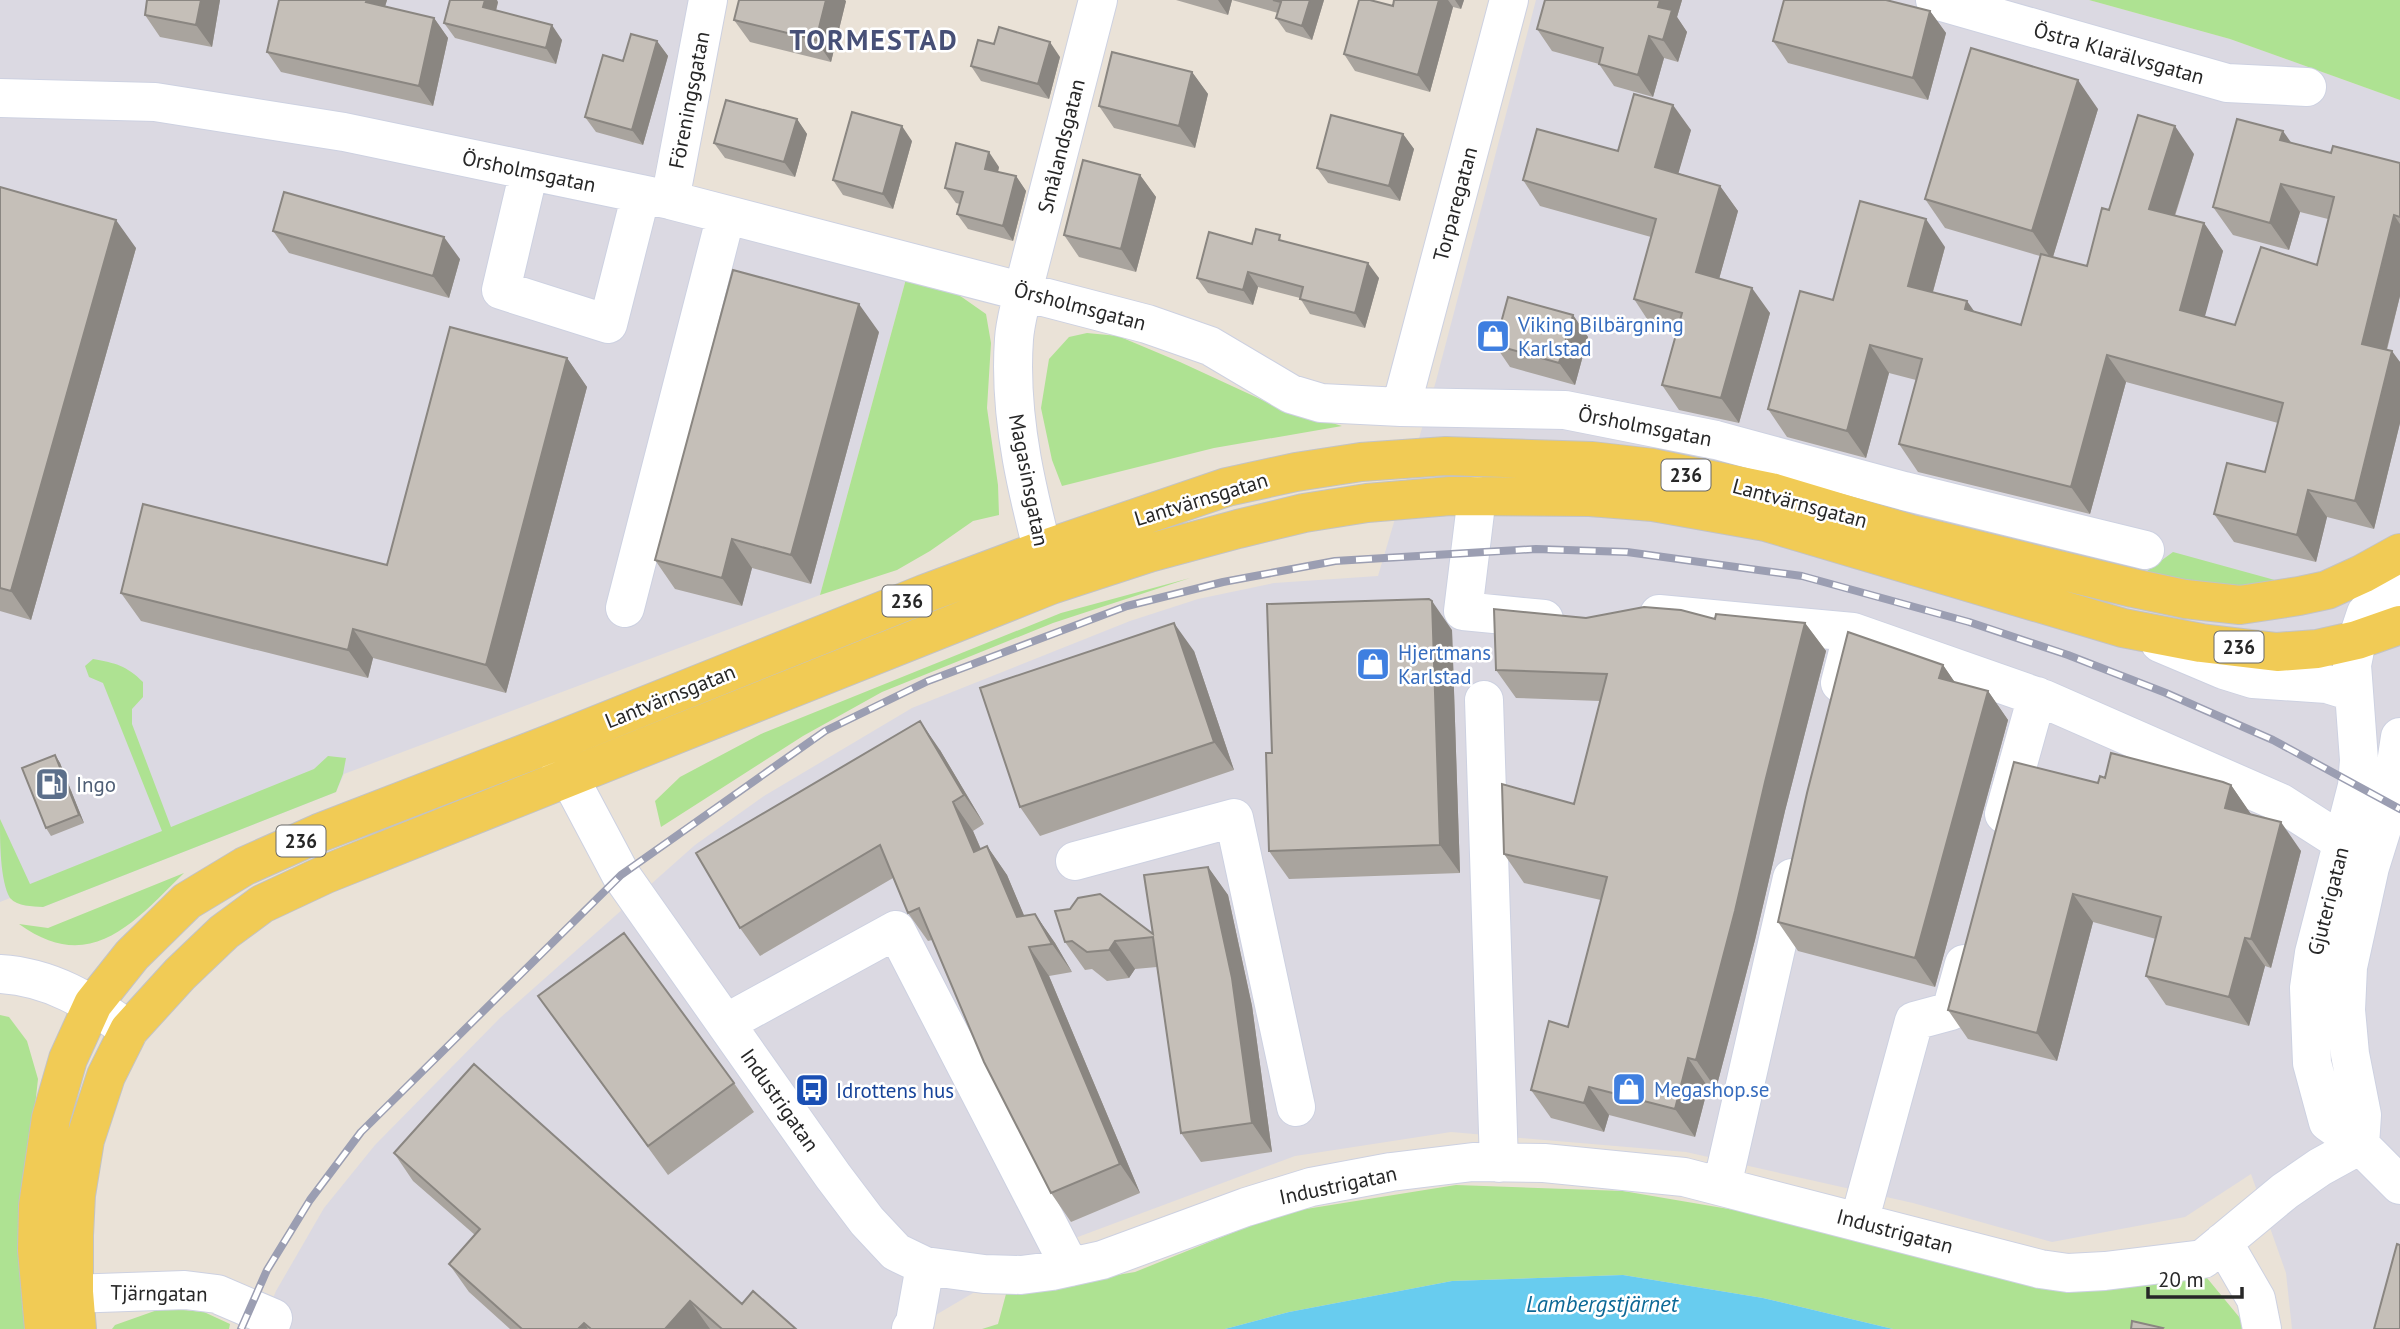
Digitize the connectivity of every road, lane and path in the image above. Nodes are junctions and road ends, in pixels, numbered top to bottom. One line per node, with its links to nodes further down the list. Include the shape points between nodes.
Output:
1 (709, 0): 8 (street, Föreningsgatan)
2 (1098, 0): 10 (street, Smålandsgatan)
3 (1508, 0): 11 (street, Torparegatan)
4 (1935, 0): 5 (street, Östra Klarälvsgatan, via 2227,83)
5 (2307, 87)
6 (0, 98): 7 (street, Örsholmsgatan, via 155,102 344,132)
7 (529, 171): 8 (street, Örsholmsgatan); 8 (street, Föreningsgatan, via 501,290 608,324)
8 (655, 197): 9 (street, Örsholmsgatan)
9 (726, 215): 10 (street, Örsholmsgatan); 17 (street)
10 (1023, 291): 11 (street, Örsholmsgatan, via 1210,346 1291,394 1321,403); 15 (street, Magasinsgatan, via 1014,336 1015,421)
11 (1401, 407): 13 (street, Örsholmsgatan, via 1565,410 1716,440)
12 (1478, 496): 15 (main road, Lantvärnsgatan / 236, via 1367,503 1304,513 1162,550); 19 (street, via 1463,611); 21 (main road, Lantvärnsgatan / 236, via 1653,502 1766,522)
13 (2145, 550)
14 (2400, 553): 15 (main road, Lantvärnsgatan / 236, via 2327,590 2240,605 2133,588 1911,534 1771,492 1653,468 1446,456 1361,462 1227,487)
15 (1047, 567): 29 (main road, Lantvärnsgatan / 236, via 924,594); 30 (main road, Lantvärnsgatan / 236)
16 (2400, 581): 23 (street, via 2366,613)
17 (625, 608)
18 (1622, 622): 22 (street, via 1663,613)
19 (1582, 623)
20 (2400, 625): 23 (main road, Lantvärnsgatan / 236)
21 (2123, 628): 23 (main road, Lantvärnsgatan / 236, via 2277,652); 24 (street, Lantvärnsgatan, via 2253,679 2327,684)
22 (1853, 632): 25 (street); 27 (street)
23 (2357, 640): 24 (street, Gjuterigatan)
24 (2353, 692): 32 (street, Gjuterigatan, via 2359,760)
25 (2037, 696): 32 (street, via 2281,803); 33 (street)
26 (1484, 700): 42 (street)
27 (1833, 711)
28 (2400, 737): 41 (street, Gjuterigatan, via 2390,803 2348,967 2346,1010 2362,1115)
29 (552, 743): 30 (street, Industrigatan); 37 (main road, Lantvärnsgatan / 236, via 245,866 187,901 132,955)
30 (569, 778): 38 (street, Industrigatan, via 621,875); 39 (main road, Lantvärnsgatan / 236, via 262,904 180,974)
31 (1800, 842): 44 (street)
32 (2342, 842): 41 (street, Gjuterigatan, via 2314,953 2308,1016 2312,1063 2328,1122)
33 (1994, 853)
34 (1075, 861): 40 (street, via 1234,818)
35 (1972, 932): 45 (street, via 1951,1011 1914,1021)
36 (3, 966): 37 (street)
37 (93, 1004): 39 (street); 49 (main road, 236, via 68,1059 49,1129 38,1206)
38 (726, 1023): 47 (street, Industrigatan, via 867,1221 896,1252); 48 (street, via 896,930)
39 (130, 1030): 49 (main road, 236, via 106,1076 85,1140)
40 (1296, 1107)
41 (2360, 1145): 43 (street, Gjuterigatan); 46 (street, Industrigatan, via 2286,1191)
42 (1499, 1163): 44 (street, Industrigatan, via 1621,1170); 48 (street, Industrigatan, via 1391,1172 1311,1187)
43 (2400, 1185)
44 (1722, 1186): 45 (street, Industrigatan)
45 (1859, 1222): 46 (street, Industrigatan, via 2068,1273 2203,1259)
46 (2223, 1242): 52 (street, via 2256,1299)
47 (925, 1266): 48 (street, Industrigatan, via 1021,1275); 51 (street)
48 (1070, 1267)
49 (59, 1311): 50 (street, Tjärngatan, via 185,1290 217,1294)
50 (271, 1324)
51 (911, 1329)
52 (2262, 1329)

